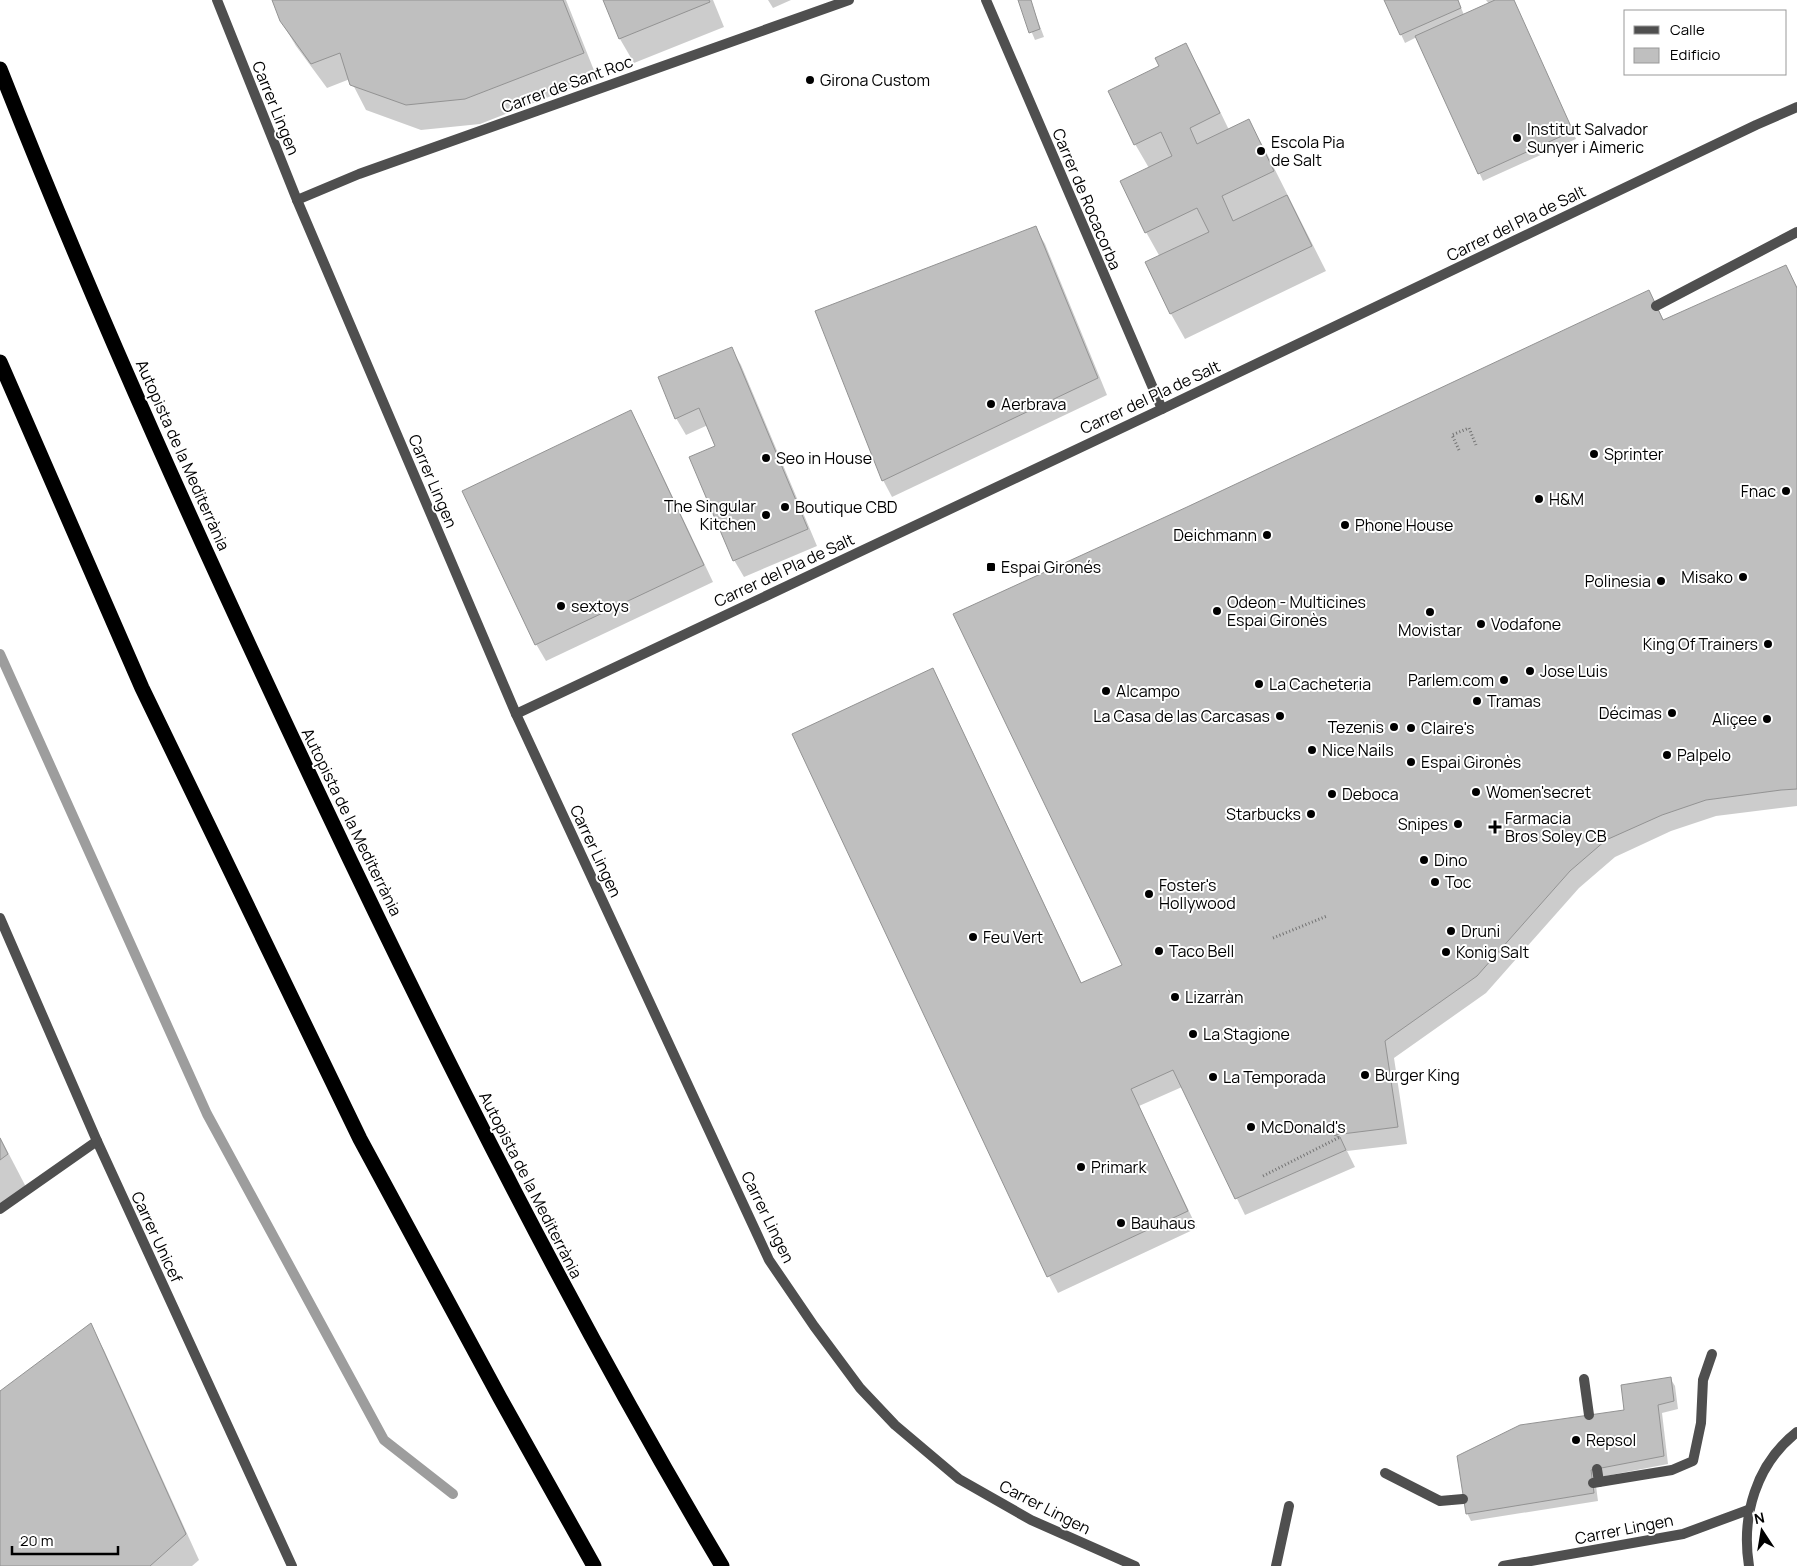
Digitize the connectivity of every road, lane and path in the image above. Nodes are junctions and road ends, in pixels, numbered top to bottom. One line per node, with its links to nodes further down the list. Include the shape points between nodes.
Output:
1 (217, 0): 6 (street, Carrer Lingen)
2 (849, 0): 6 (street, Carrer de Sant Roc, via 359,174)
3 (986, 0): 10 (street, Carrer de Rocacorba)
4 (0, 69): 32 (highway, Autopista de la Mediterrània, via 40,171 144,412 249,647 371,905 578,1314)
5 (1797, 107): 10 (street, Carrer del Pla de Salt)
6 (297, 200): 13 (street, Carrer Lingen)
7 (1797, 232): 8 (street)
8 (1656, 306)
9 (0, 362): 31 (highway, via 142,688 360,1139)
10 (1162, 409): 13 (street, Carrer del Pla de Salt)
11 (1476, 444): 12 (path, via 1469,428 1452,435)
12 (1459, 450)
13 (516, 714): 33 (street, Carrer Lingen, via 769,1260 814,1326 860,1388 895,1425 959,1479 1031,1520)
14 (1327, 916): 16 (path)
15 (0, 918): 18 (street, Carrer Unicef)
16 (1273, 938)
17 (1340, 1137): 19 (path)
18 (97, 1142): 20 (street); 30 (street, Carrer Unicef)
19 (1263, 1176)
20 (0, 1209)
21 (1712, 1354): 25 (street, via 1703,1380 1701,1423 1693,1462 1672,1470 1596,1482)
22 (1584, 1379): 23 (street)
23 (1589, 1415)
24 (1797, 1432): 29 (street, via 1762,1472)
25 (1597, 1469)
26 (1385, 1474): 27 (street, via 1440,1501)
27 (1463, 1499)
28 (1289, 1506): 34 (street)
29 (1748, 1510): 35 (street, Carrer Lingen, via 1683,1534); 36 (street, via 1746,1548)
30 (292, 1566)
31 (594, 1566)
32 (722, 1566)
33 (1135, 1566)
34 (1276, 1566)
35 (1503, 1566)
36 (1749, 1566)

